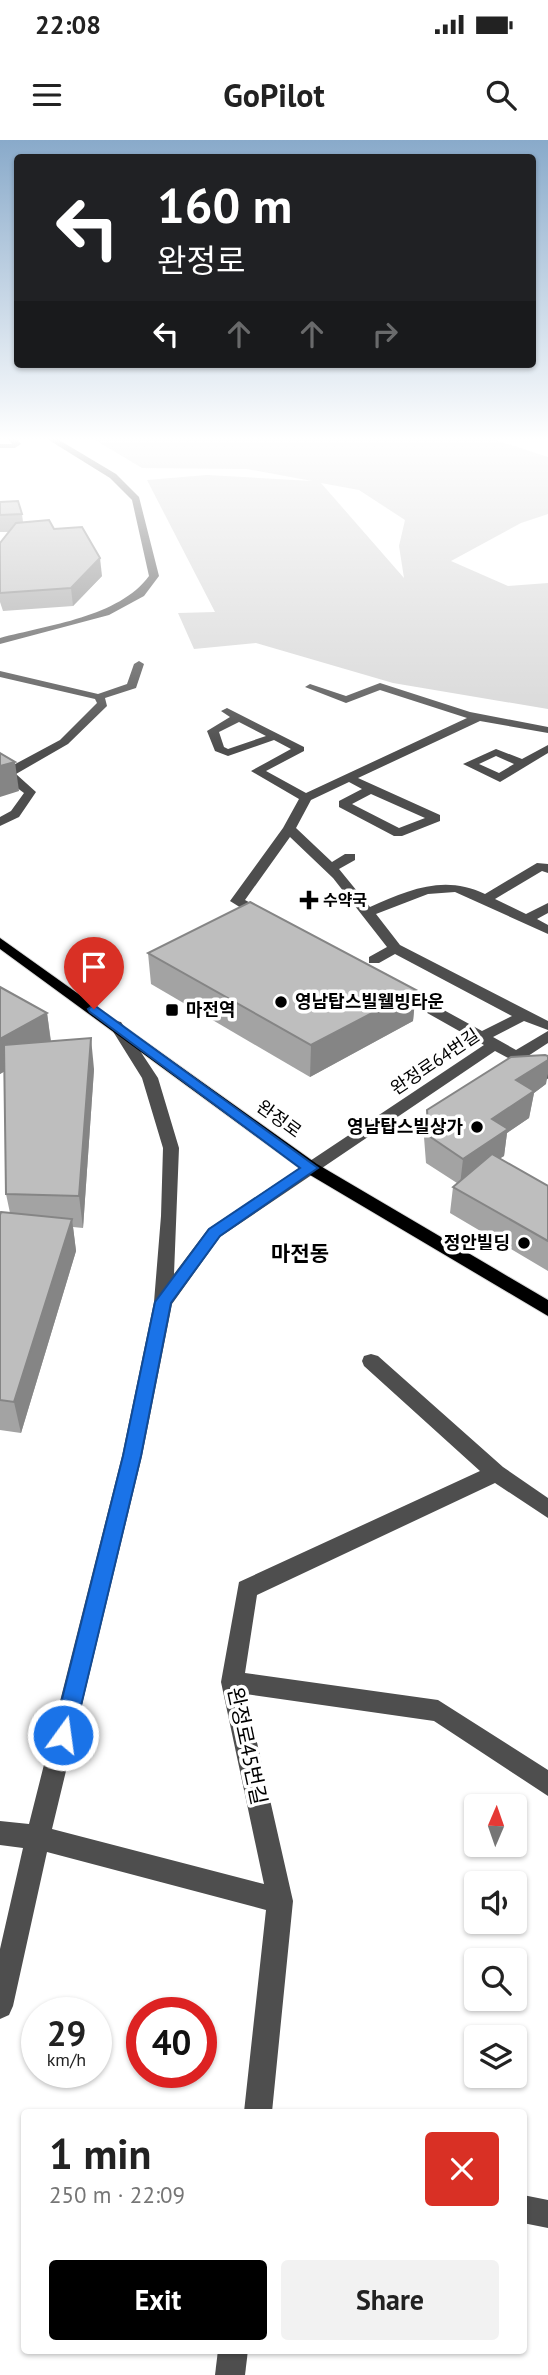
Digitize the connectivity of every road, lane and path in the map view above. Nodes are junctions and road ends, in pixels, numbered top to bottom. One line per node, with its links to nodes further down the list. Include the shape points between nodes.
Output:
1 (146, 541): 2 (street, via 154,576 141,594 105,613)
2 (0, 641)
3 (139, 664): 8 (street, via 132,686)
4 (0, 674): 8 (street)
5 (332, 685): 7 (street)
6 (310, 687): 7 (street, via 346,700)
7 (360, 694): 11 (street, via 380,686)
8 (99, 697): 16 (street, via 103,704 64,743)
9 (227, 711): 10 (street)
10 (239, 717): 13 (street); 13 (street, via 213,731 219,749 228,753)
11 (479, 717): 12 (street); 17 (street)
12 (548, 730)
13 (275, 736): 19 (street, via 300,749 257,771)
14 (548, 748): 15 (street)
15 (522, 764)
16 (4, 772): 20 (street, via 30,792 15,814)
17 (349, 778): 18 (street); 19 (street)
18 (371, 789): 18 (street, via 343,804 398,833 436,818)
19 (306, 798): 21 (street)
20 (0, 822)
21 (289, 829): 23 (street); 29 (street, via 237,901)
22 (350, 858): 23 (street)
23 (331, 868): 27 (street)
24 (548, 869): 25 (street, via 542,866)
25 (485, 899): 27 (street, via 468,888 424,889); 28 (street)
26 (548, 906): 28 (street)
27 (367, 913): 32 (street)
28 (527, 919): 30 (street)
29 (274, 922)
30 (548, 930)
31 (0, 942): 36 (main road, 완정로)
32 (395, 948): 33 (street); 35 (street)
33 (374, 960)
34 (371, 976): 39 (street)
35 (523, 1016): 37 (street); 39 (street)
36 (116, 1025): 42 (main road, 완정로); 43 (street, via 150,1078 172,1148)
37 (548, 1026)
38 (548, 1036): 40 (street)
39 (488, 1040): 40 (street, 완정로64번길); 42 (street, 완정로64번길)
40 (516, 1057): 41 (street, 완정로64번길)
41 (548, 1074)
42 (310, 1168): 43 (street, 완정로64번길, via 214,1233); 44 (main road, 완정로)
43 (163, 1302): 51 (street, via 132,1456)
44 (548, 1309)
45 (371, 1361): 46 (street)
46 (496, 1473): 47 (street); 48 (street, 완정로45번길, via 247,1589)
47 (548, 1509)
48 (232, 1682): 49 (street, via 438,1710); 52 (street, 완정로45번길)
49 (548, 1784)
50 (0, 1833): 51 (street)
51 (38, 1837): 52 (street); 53 (street)
52 (280, 1901): 54 (street, 완정로45번길)
53 (0, 2006)
54 (258, 2109)
55 (527, 2210): 56 (street)
56 (548, 2214)
57 (233, 2354): 58 (street)
58 (230, 2375)

